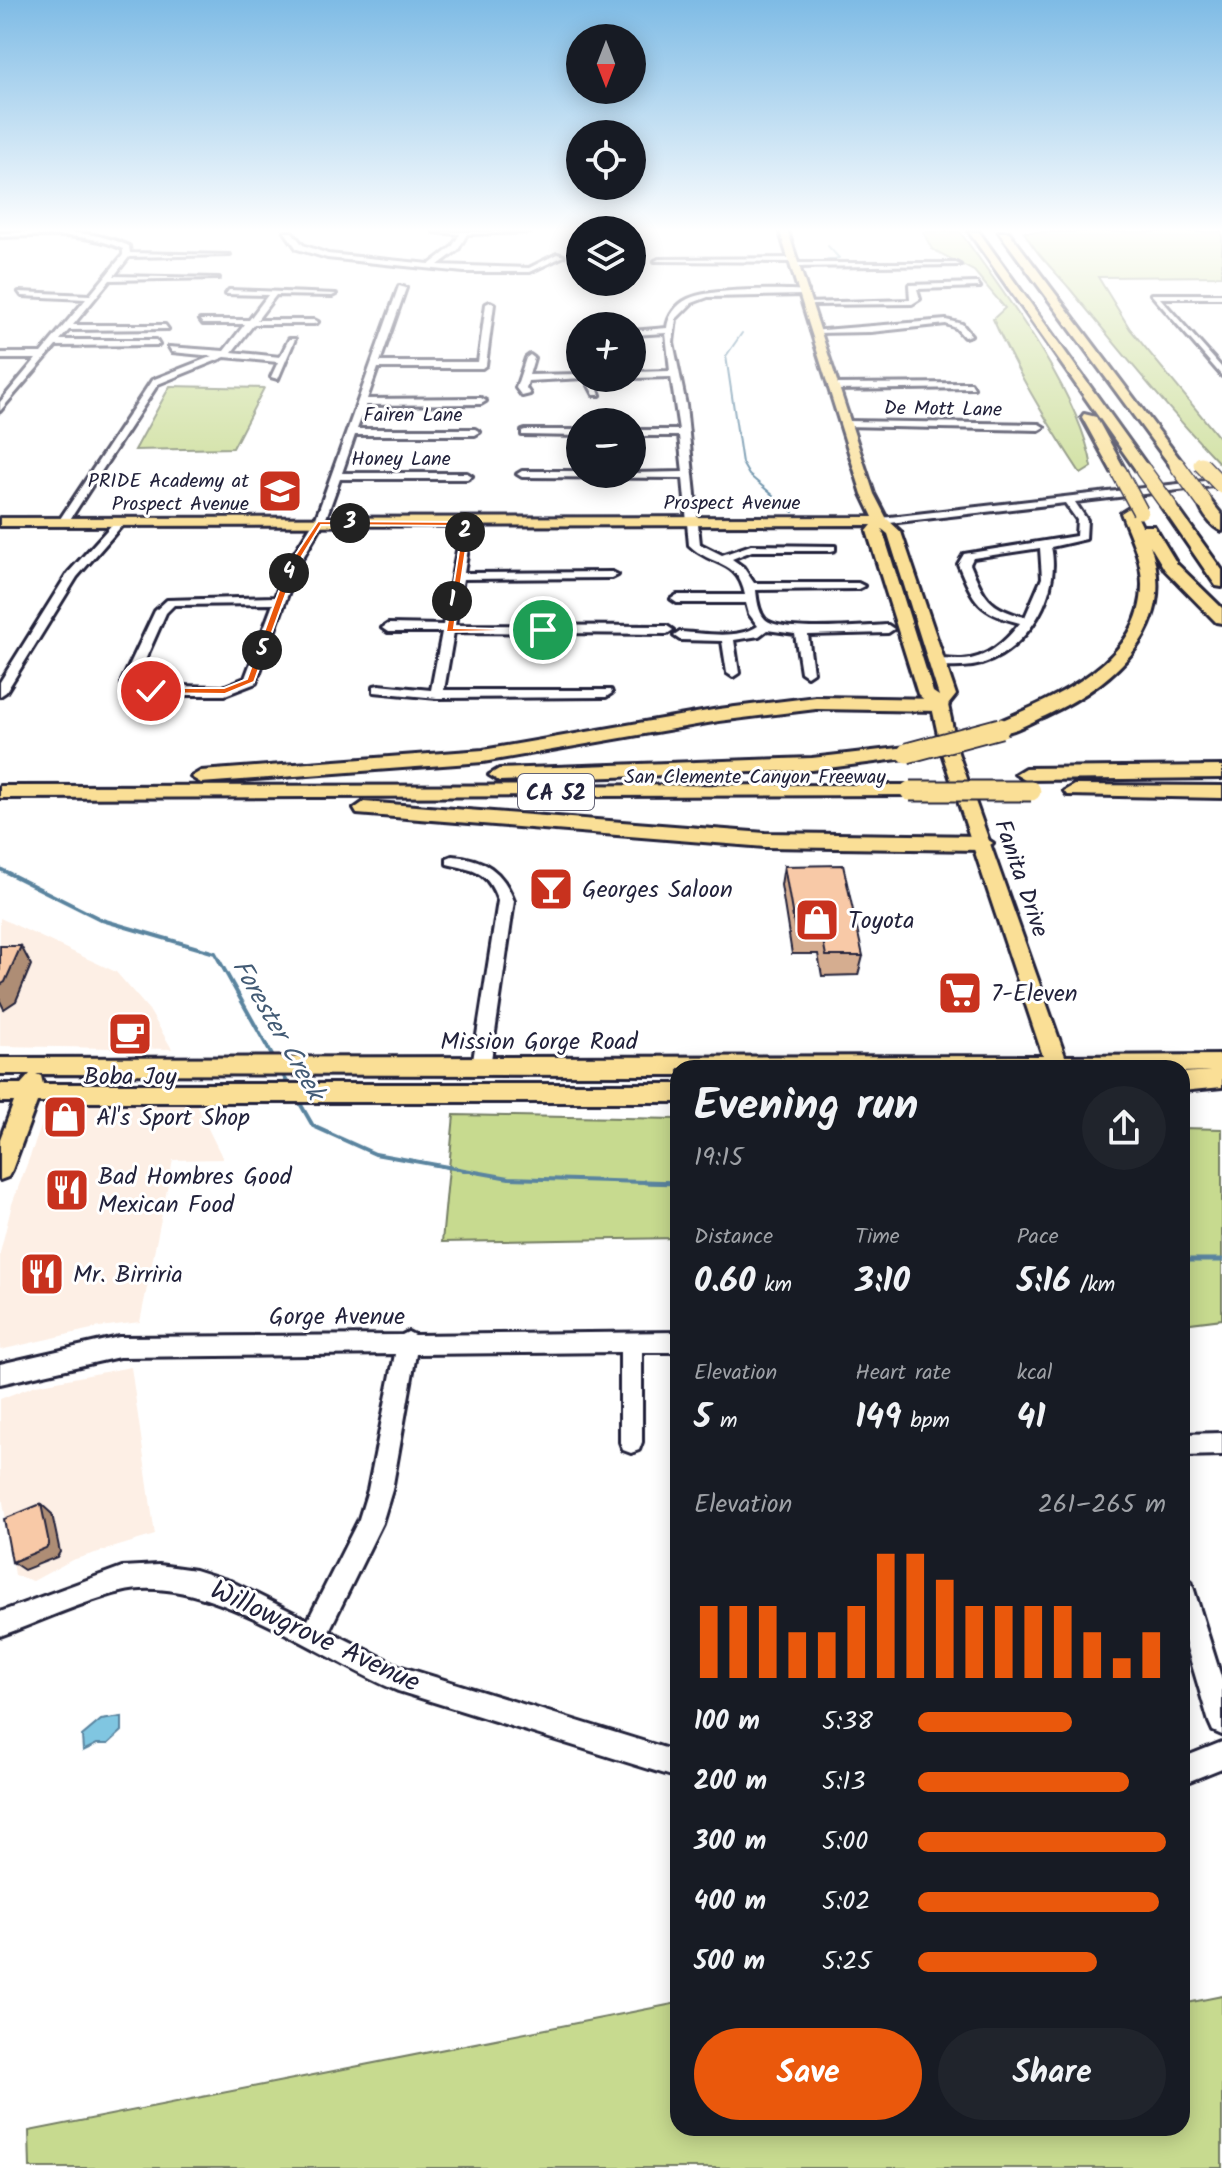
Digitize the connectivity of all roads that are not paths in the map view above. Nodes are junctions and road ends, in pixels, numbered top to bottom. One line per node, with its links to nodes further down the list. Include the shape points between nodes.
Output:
1 (62, 333): 15 (street)
2 (244, 333): 18 (street)
3 (386, 333): 25 (street)
4 (486, 333): 25 (street, via 482,365)
5 (669, 333): 27 (street)
6 (816, 333): 33 (main road, Fanita Drive)
7 (964, 333): 13 (street)
8 (1045, 333): 48 (highway)
9 (1046, 333): 68 (highway, bridge)
10 (1079, 333): 62 (highway, bridge)
11 (1084, 333): 37 (highway)
12 (1186, 333): 19 (street)
13 (967, 335)
14 (292, 341): 24 (street)
15 (53, 343): 16 (street); 22 (street)
16 (156, 343)
17 (172, 349): 18 (street)
18 (227, 353): 24 (street); 57 (street, via 155,382)
19 (1204, 354): 20 (street); 26 (street)
20 (1222, 354)
21 (0, 356): 22 (street)
22 (43, 356): 38 (street)
23 (530, 358): 31 (street)
24 (283, 360): 29 (street)
25 (375, 365): 36 (street)
26 (1222, 373)
27 (674, 374): 28 (street); 46 (street)
28 (646, 375)
29 (275, 377)
30 (566, 377): 31 (street)
31 (523, 378): 34 (street)
32 (971, 386): 33 (street)
33 (833, 387): 39 (main road, Fanita Drive)
34 (525, 394)
35 (481, 401): 36 (street)
36 (362, 402): 41 (street)
37 (1152, 407)
38 (0, 408)
39 (846, 424): 40 (street, De Mott Lane); 55 (main road, Fanita Drive)
40 (1039, 427)
41 (351, 432): 42 (street, Fairen Lane); 51 (street)
42 (475, 432)
43 (525, 433): 44 (street)
44 (566, 433)
45 (646, 433): 46 (street)
46 (682, 433): 50 (street)
47 (1197, 460): 53 (highway, bridge)
48 (1116, 472): 73 (highway, bridge, via 1171,567); 93 (highway, bridge, via 1147,558 1150,595 1135,636 1080,690 1000,728 907,753 812,764)
49 (522, 474): 50 (street)
50 (687, 475): 59 (street)
51 (336, 476): 52 (street, Honey Lane); 60 (street)
52 (467, 476)
53 (1222, 484): 54 (street, Prospect Avenue)
54 (1068, 500): 55 (street, Prospect Avenue); 63 (street, via 1082,520 1081,539)
55 (881, 521): 59 (main road, Prospect Avenue); 83 (main road, Fanita Drive, via 894,532); 90 (main road, Fanita Drive, via 874,531 926,694)
56 (0, 522): 57 (main road, Prospect Avenue)
57 (63, 522): 58 (main road, Prospect Avenue)
58 (120, 522): 60 (main road, Prospect Avenue); 87 (street, via 72,575)
59 (693, 522): 61 (main road, Prospect Avenue); 65 (street, via 695,545)
60 (318, 523): 61 (main road, Prospect Avenue); 72 (street)
61 (467, 524): 67 (street)
62 (1222, 526)
63 (1045, 545): 74 (street, via 1051,560 1041,604); 74 (street, via 974,554 964,564 982,606)
64 (831, 548): 65 (street, via 751,548)
65 (723, 559): 70 (street, via 738,568)
66 (612, 575): 67 (street)
67 (456, 576): 78 (street)
68 (1222, 582)
69 (858, 586): 70 (street)
70 (752, 593): 71 (street); 75 (street)
71 (677, 599)
72 (279, 600): 72 (street, via 252,677 244,686 225,691 128,687 161,611 171,602)
73 (1222, 618)
74 (1026, 621): 83 (street, via 981,661)
75 (765, 626): 80 (street); 82 (street)
76 (388, 628): 78 (street)
77 (888, 629): 80 (street)
78 (449, 630): 79 (street); 89 (street)
79 (667, 630)
80 (801, 631): 84 (street)
81 (680, 636): 82 (street)
82 (728, 638): 85 (street)
83 (937, 663): 90 (main road, Fanita Drive, via 948,695)
84 (807, 672)
85 (733, 673)
86 (379, 689): 89 (street)
87 (0, 692)
88 (606, 693): 89 (street)
89 (437, 694)
90 (940, 705): 96 (highway, via 816,703 483,756); 101 (main road, Fanita Drive, via 950,752)
91 (1222, 772): 95 (highway, San Clemente Canyon Freeway / CA 52)
92 (0, 776): 96 (highway, San Clemente Canyon Freeway / CA 52)
93 (405, 778): 94 (highway, San Clemente Canyon Freeway / CA 52); 96 (highway, San Clemente Canyon Freeway / CA 52)
94 (908, 783): 95 (highway, San Clemente Canyon Freeway / CA 52, bridge); 96 (highway, San Clemente Canyon Freeway / CA 52)
95 (1028, 783): 98 (highway, San Clemente Canyon Freeway / CA 52)
96 (195, 786): 97 (highway, San Clemente Canyon Freeway / CA 52); 101 (highway, via 258,803 464,814 703,836)
97 (0, 792)
98 (1088, 792): 99 (highway, San Clemente Canyon Freeway / CA 52); 100 (highway)
99 (1222, 792)
100 (1222, 800)
101 (982, 843): 103 (main road, Fanita Drive)
102 (452, 861): 109 (street, via 471,861 491,872 506,901)
103 (1055, 1060)
104 (1190, 1063): 105 (main road, Mission Gorge Road)
105 (1222, 1063)
106 (35, 1065): 107 (main road, Mission Gorge Road); 109 (main road, Mission Gorge Road); 115 (main road)
107 (6, 1066): 114 (main road)
108 (670, 1066): 109 (main road, Mission Gorge Road)
109 (481, 1067)
110 (1222, 1079): 111 (main road)
111 (1190, 1081)
112 (1190, 1091): 113 (main road)
113 (1222, 1091)
114 (0, 1093): 115 (main road)
115 (32, 1093): 116 (main road); 117 (main road)
116 (670, 1093)
117 (0, 1170)
118 (408, 1342): 119 (street, Gorge Avenue); 121 (street, Gorge Avenue, via 119,1347); 127 (street, via 370,1523)
119 (631, 1342): 120 (street, Gorge Avenue); 122 (street)
120 (670, 1342)
121 (0, 1374)
122 (631, 1442)
123 (1222, 1444): 124 (street)
124 (1190, 1445)
125 (1190, 1616): 128 (street)
126 (0, 1624): 127 (street, Willowgrove Avenue, via 122,1579 168,1576 231,1594)
127 (313, 1636): 130 (street, Willowgrove Avenue, via 396,1677)
128 (1222, 1722)
129 (1222, 1755): 131 (street)
130 (670, 1763)
131 (1190, 1768)

